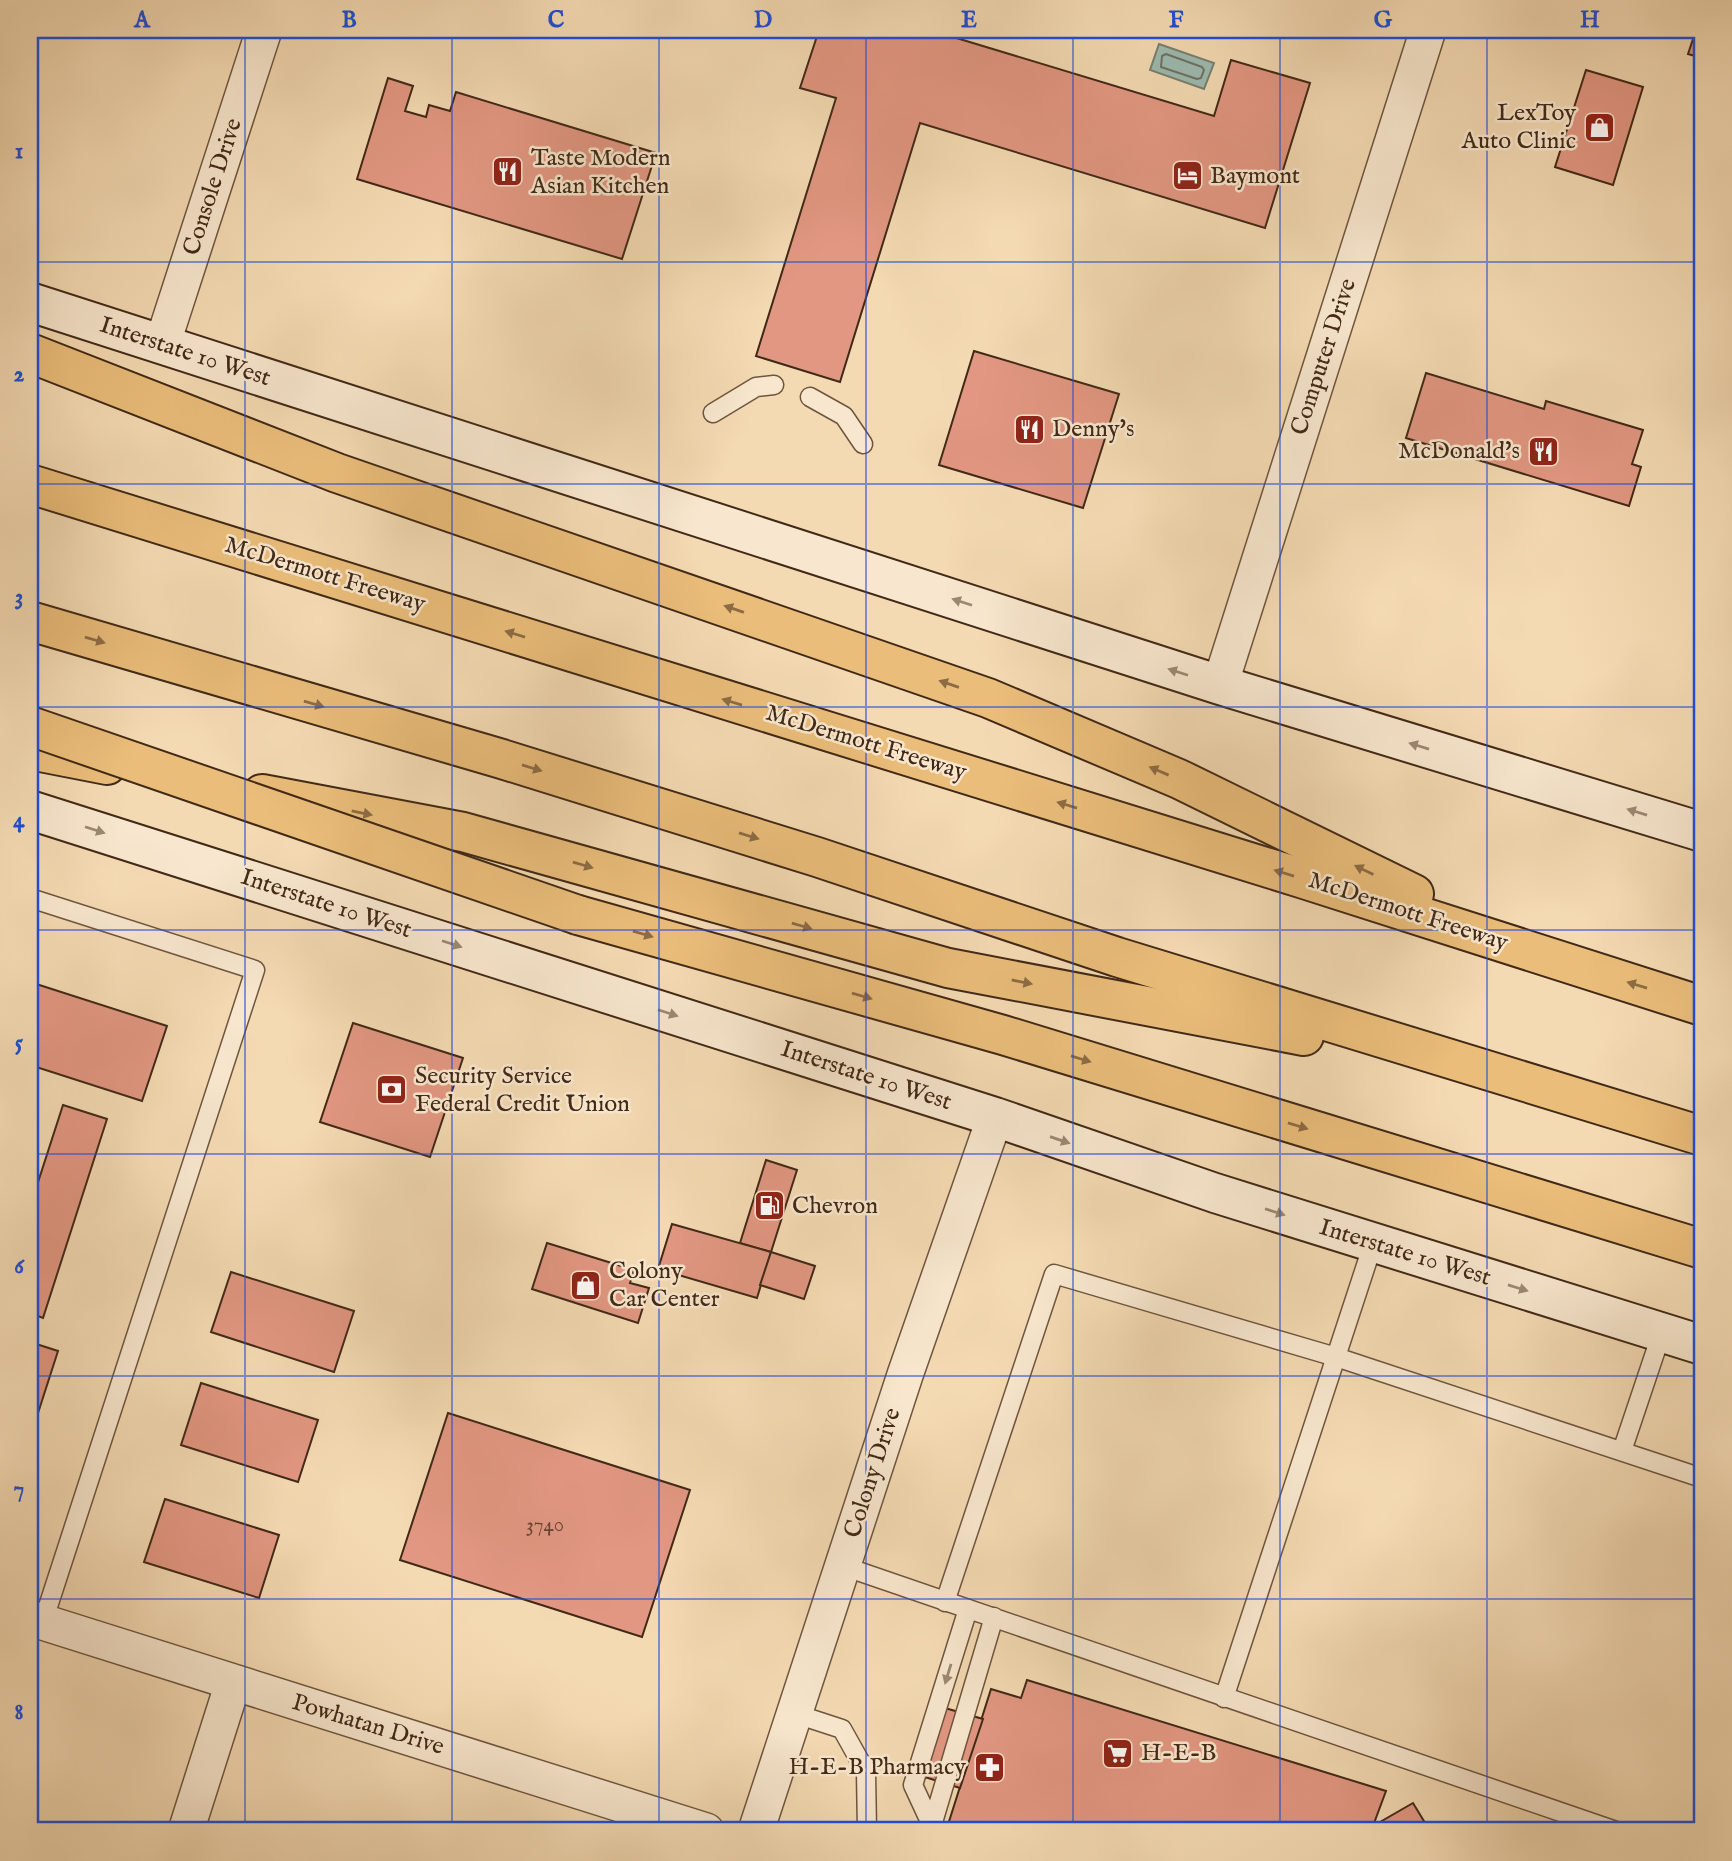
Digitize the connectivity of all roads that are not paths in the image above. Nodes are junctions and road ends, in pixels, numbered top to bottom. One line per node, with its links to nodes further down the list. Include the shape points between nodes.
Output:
1 (264, 30): 4 (street, Console Drive)
2 (1428, 30): 12 (street, Computer Drive)
3 (30, 302): 4 (main road, Interstate 10 West)
4 (162, 345): 12 (main road, Interstate 10 West, one-way to 4)
5 (30, 353): 18 (highway, one-way to 5, via 1179,779 988,698 337,473)
6 (774, 385): 8 (lane, via 756,387)
7 (810, 397): 9 (lane, via 844,416)
8 (713, 413)
9 (863, 444)
10 (30, 484): 18 (highway, McDermott Freeway, one-way to 10)
11 (30, 621): 20 (highway, one-way to 20, via 528,767 1117,957)
12 (1220, 685): 16 (main road, Interstate 10 West, one-way to 12)
13 (30, 726): 24 (highway, one-way to 24, bridge, via 578,915 1003,1035)
14 (30, 750): 20 (highway, one-way to 20, via 464,832 948,968)
15 (30, 810): 21 (main road, Interstate 10 West, one-way to 21)
16 (1702, 832)
17 (30, 898): 34 (lane, via 255,970)
18 (1536, 953): 19 (highway, McDermott Freeway, one-way to 18)
19 (1702, 1006)
20 (1501, 1074): 22 (highway)
21 (995, 1117): 23 (main road, Interstate 10 West, one-way to 23); 30 (street, Colony Drive)
22 (1702, 1136)
23 (1373, 1244): 25 (main road, Interstate 10 West, one-way to 25); 27 (lane)
24 (1702, 1249)
25 (1662, 1332): 26 (main road, Interstate 10 West); 28 (lane)
26 (1702, 1345)
27 (1336, 1357): 28 (lane); 31 (lane, via 1054,1274); 36 (lane)
28 (1622, 1451): 29 (lane)
29 (1702, 1478)
30 (843, 1566): 31 (lane); 37 (street, Colony Drive)
31 (945, 1602): 32 (lane)
32 (968, 1609): 33 (lane); 38 (lane, one-way to 38, via 913,1785)
33 (994, 1617): 36 (lane); 38 (lane)
34 (36, 1620): 35 (street, Powhatan Drive)
35 (233, 1683): 39 (street); 40 (street, Powhatan Drive)
36 (1224, 1698): 43 (lane)
37 (796, 1714): 41 (street, Colony Drive); 42 (lane, via 842,1729 866,1772)
38 (931, 1829)
39 (186, 1831)
40 (706, 1831)
41 (756, 1831)
42 (867, 1831)
43 (1616, 1831)

